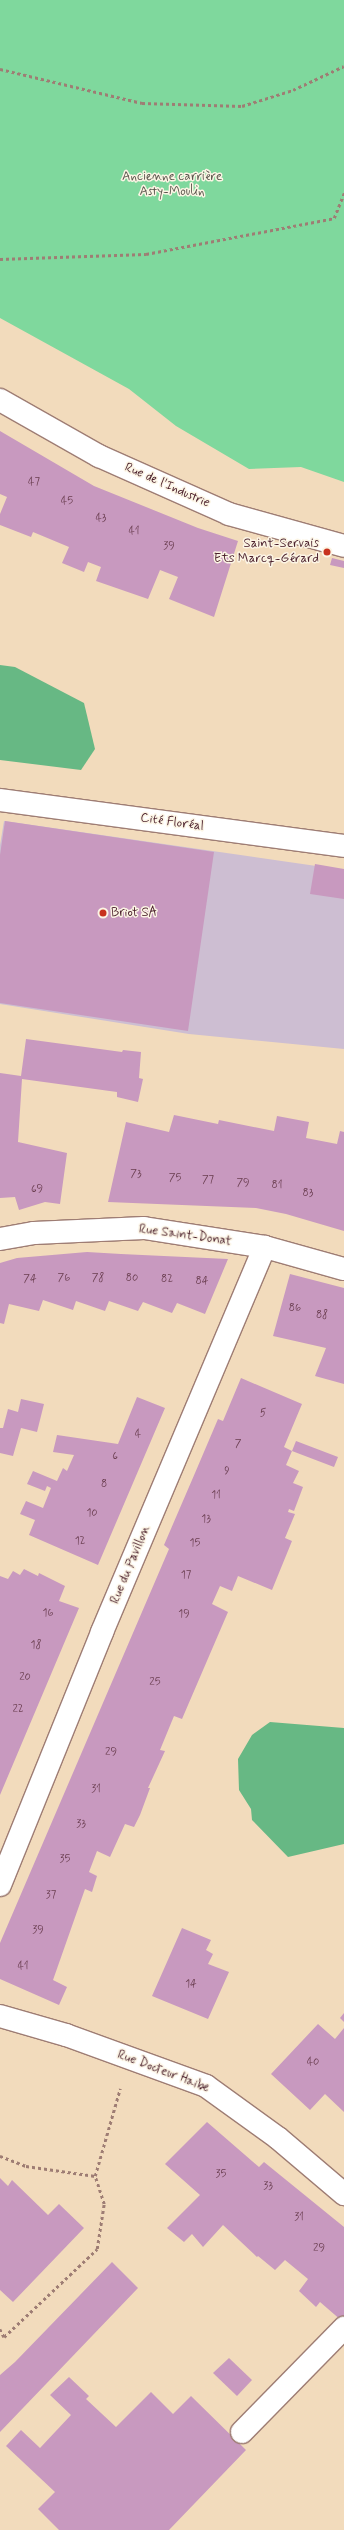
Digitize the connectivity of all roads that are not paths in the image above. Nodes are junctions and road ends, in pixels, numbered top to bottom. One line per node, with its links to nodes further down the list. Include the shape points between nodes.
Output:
1 (0, 400): 2 (street, Rue de l'Industrie, via 99,456 229,514)
2 (344, 546)
3 (0, 800): 4 (street, Cité Floréal)
4 (344, 846)
5 (0, 1239): 6 (street, Rue Saint-Donat, via 34,1234 144,1228)
6 (265, 1247): 7 (street, Rue Saint-Donat); 8 (street, Rue du Pavillon, via 102,1632)
7 (344, 1268)
8 (0, 1885)
9 (0, 2016): 10 (street, Rue Docteur Haibe, via 206,2086)
10 (342, 2188)
11 (344, 2328): 12 (street)
12 (242, 2432)

